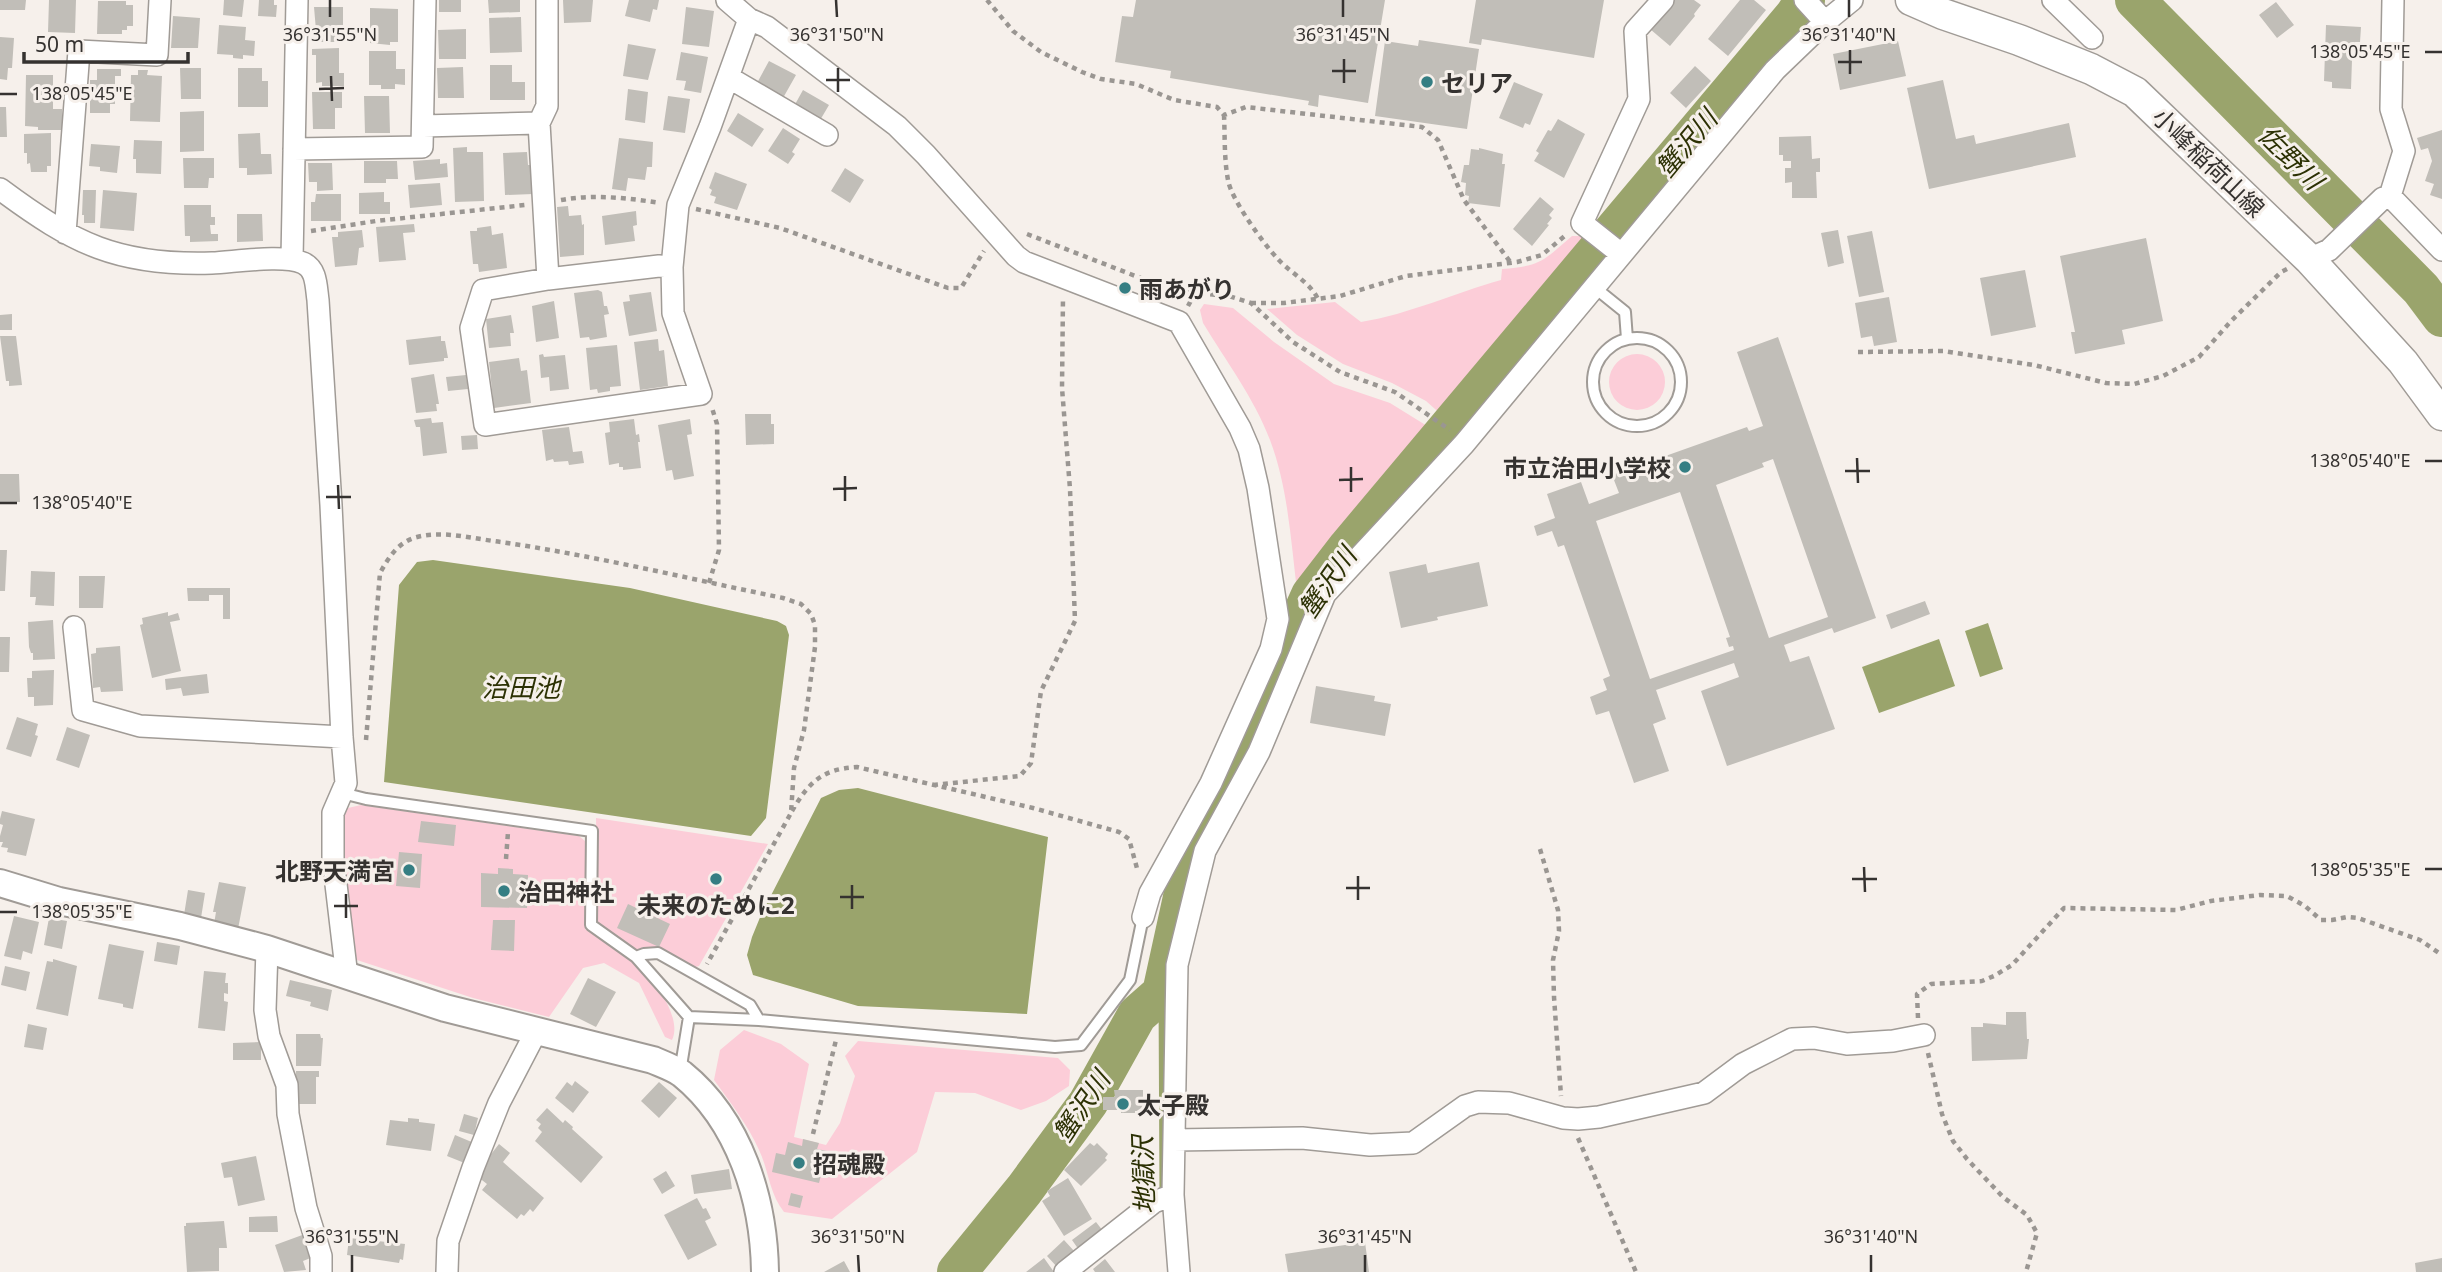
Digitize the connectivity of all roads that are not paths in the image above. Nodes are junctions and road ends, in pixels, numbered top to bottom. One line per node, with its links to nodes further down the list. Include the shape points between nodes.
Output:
1 (159, 0): 21 (street, via 157,55 79,51)
2 (297, 0): 18 (street)
3 (425, 0): 16 (street)
4 (547, 0): 15 (street, via 547,106)
5 (727, 0): 12 (street)
6 (1663, 0): 23 (street, via 1635,31 1639,99 1588,227)
7 (1852, 0): 11 (street)
8 (1911, 0): 24 (main road, 小峰稲荷山線, via 2091,69 2135,92)
9 (2053, 0): 13 (street)
10 (2393, 0): 20 (street, via 2390,109 2404,151)
11 (1816, 12): 23 (street, via 1775,70)
12 (749, 19): 14 (street); 35 (street, via 767,27 897,126 1024,262 1180,322 1249,449 1278,619 1271,649 1211,783 1150,893)
13 (2092, 38)
14 (728, 77): 17 (street); 26 (street, via 678,205)
15 (539, 123): 16 (street); 27 (street)
16 (424, 126): 18 (street, via 422,147)
17 (827, 135)
18 (295, 149): 25 (street)
19 (0, 190): 21 (street)
20 (2386, 197): 22 (street); 24 (street)
21 (65, 233): 25 (street, via 92,247 155,262)
22 (2442, 250)
23 (1618, 251): 28 (street)
24 (2319, 255): 30 (main road, 小峰稲荷山線)
25 (292, 259): 32 (street, via 307,264 314,274 318,300)
26 (672, 267): 27 (street); 27 (street, via 673,313 701,394 485,425 471,328 483,290)
27 (548, 279)
28 (1594, 287): 29 (lane, via 1625,313); 44 (street, via 1464,444 1325,594 1259,752 1205,851 1177,965)
29 (1627, 339): 29 (lane, via 1654,341 1674,358 1680,370 1679,397 1673,409 1650,425 1621,424 1609,417 1594,393 1593,378 1604,352)
30 (2442, 415)
31 (74, 627): 32 (street, via 83,710 140,726)
32 (342, 737): 33 (street, via 346,783)
33 (342, 793): 37 (lane, via 592,831 591,925); 38 (street, via 333,813 333,859)
34 (0, 883): 36 (street)
35 (1143, 917): 40 (lane, via 1130,980 1081,1045 1055,1047)
36 (267, 949): 38 (street); 46 (street, via 265,1010 287,1085 290,1128)
37 (636, 957): 39 (lane); 40 (lane, via 658,953 750,1005)
38 (347, 976): 41 (street)
39 (689, 1017): 40 (lane); 43 (lane)
40 (759, 1020)
41 (536, 1032): 43 (street, via 653,1060); 47 (street, via 499,1103 473,1168 448,1241)
42 (1924, 1035): 44 (street, via 1847,1044 1793,1039 1743,1064 1704,1093 1599,1116 1563,1118 1509,1103 1478,1102 1465,1106 1413,1143)
43 (680, 1072): 48 (street, via 721,1116 744,1160 765,1248)
44 (1174, 1140): 45 (street)
45 (1166, 1197): 49 (street); 50 (street)
46 (321, 1272)
47 (447, 1272)
48 (765, 1272)
49 (1065, 1272)
50 (1179, 1272)

